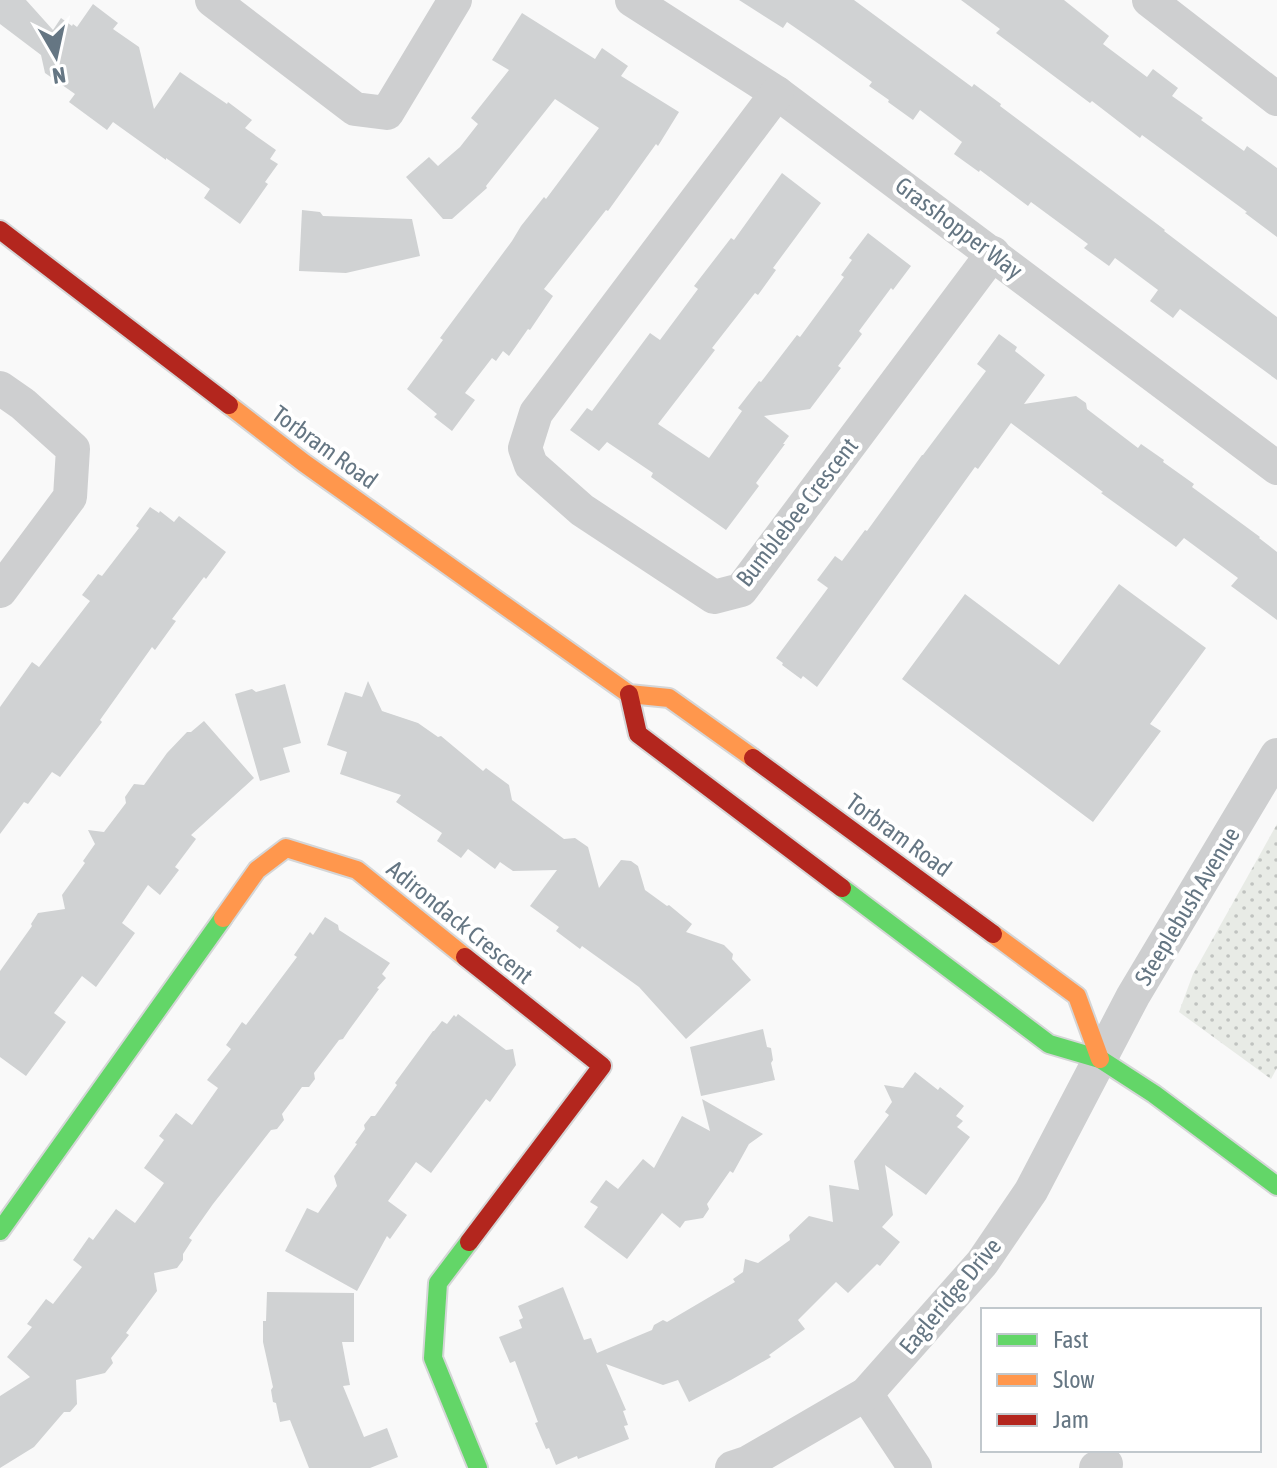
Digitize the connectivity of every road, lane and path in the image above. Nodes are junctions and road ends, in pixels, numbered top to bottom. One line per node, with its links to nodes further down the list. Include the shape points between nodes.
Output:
1 (212, 0): 2 (street, via 355,109 387,113)
2 (455, 0)
3 (632, 0): 5 (street, Grasshopper Way)
4 (1149, 0): 6 (street)
5 (777, 93): 8 (street, Grasshopper Way); 8 (street, Bumblebee Crescent, via 536,413 525,448 531,465 582,510 714,597 741,590)
6 (1277, 99)
7 (0, 230): 12 (main road, Torbram Road, via 304,463)
8 (993, 253): 10 (street, Grasshopper Way)
9 (0, 388): 11 (street, via 73,449 70,497)
10 (1277, 468)
11 (0, 591)
12 (629, 694): 14 (main road, via 638,734 1049,1044); 14 (main road, Torbram Road, via 669,698 1077,996)
13 (1277, 755): 14 (street, Steeplebush Avenue)
14 (1100, 1059): 15 (main road); 17 (street, Eagleridge Drive, via 1031,1191 982,1263)
15 (1277, 1186)
16 (0, 1231): 18 (main road, Adirondack Crescent, via 257,870 286,848 357,870 602,1066 438,1283 433,1358)
17 (866, 1394): 19 (street, Eagleridge Drive); 20 (street)
18 (478, 1468)
19 (732, 1468)
20 (915, 1468)

